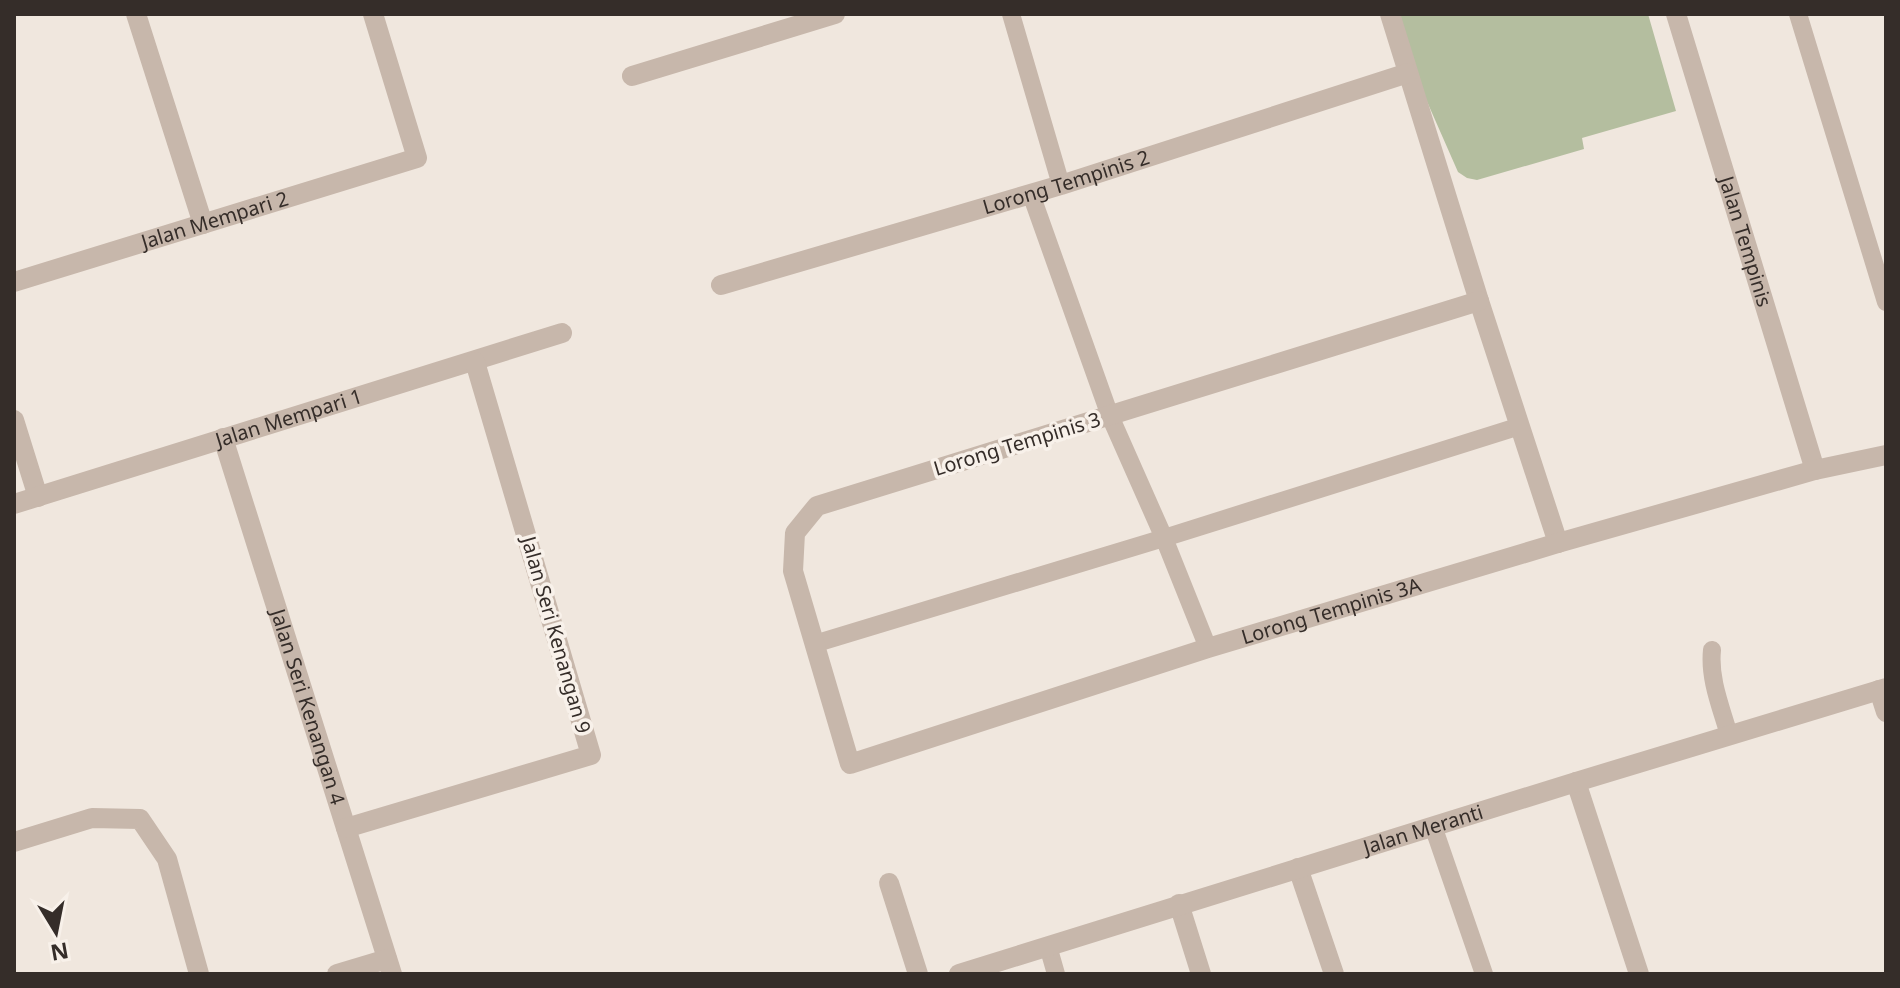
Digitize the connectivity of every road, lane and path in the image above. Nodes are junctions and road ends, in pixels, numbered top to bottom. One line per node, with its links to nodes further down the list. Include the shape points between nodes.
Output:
1 (136, 14): 12 (street)
2 (373, 14): 12 (street, Jalan Mempari 2, via 417,158)
3 (835, 14): 9 (street)
4 (1011, 14): 10 (lane)
5 (1390, 14): 8 (street)
6 (1676, 14): 24 (street, Jalan Tempinis)
7 (1798, 14): 16 (lane)
8 (1408, 73): 10 (street, Lorong Tempinis 2); 15 (street)
9 (632, 76)
10 (1061, 185): 11 (street, Lorong Tempinis 2)
11 (1031, 194): 14 (street, Lorong Tempinis 2); 19 (lane)
12 (203, 224): 13 (street, Jalan Mempari 2)
13 (14, 282)
14 (721, 285)
15 (1479, 301): 19 (street, Lorong Tempinis 3); 21 (street)
16 (1886, 302)
17 (562, 333): 18 (street, Jalan Mempari 1)
18 (475, 362): 22 (street, Jalan Mempari 1); 38 (street, Jalan Seri Kenangan 9, via 591,755)
19 (1110, 416): 27 (lane); 29 (street, Lorong Tempinis 3, via 817,506 795,533 793,571)
20 (14, 420): 25 (street)
21 (1520, 426): 27 (lane); 28 (street)
22 (223, 438): 25 (street, Jalan Mempari 1); 38 (street, Jalan Seri Kenangan 4)
23 (1886, 455): 24 (street, Lorong Tempinis 3A)
24 (1815, 470): 28 (street, Lorong Tempinis 3A)
25 (38, 497): 26 (street, Jalan Mempari 1)
26 (14, 504)
27 (1164, 538): 29 (lane); 30 (lane)
28 (1558, 543): 30 (street, Lorong Tempinis 3A)
29 (814, 644): 35 (street, Lorong Tempinis 3)
30 (1208, 648): 35 (street, Lorong Tempinis 3A)
31 (1712, 650): 34 (lane, via 1713,681)
32 (1883, 689): 33 (street); 34 (street, Jalan Meranti)
33 (1886, 712)
34 (1729, 735): 36 (street, Jalan Meranti)
35 (850, 764)
36 (1576, 782): 37 (street, Jalan Meranti); 53 (street)
37 (1433, 826): 40 (street, Jalan Meranti); 52 (lane)
38 (346, 828): 44 (street, Jalan Seri Kenangan 4)
39 (14, 842): 45 (street, via 92,818 140,819 167,859)
40 (1298, 868): 42 (street, Jalan Meranti); 51 (street)
41 (889, 883): 47 (street)
42 (1179, 904): 43 (street, Jalan Meranti); 50 (street)
43 (1048, 946): 48 (street, Jalan Meranti); 49 (lane)
44 (390, 966): 46 (street)
45 (199, 974)
46 (337, 974)
47 (918, 974)
48 (959, 974)
49 (1056, 974)
50 (1201, 974)
51 (1334, 974)
52 (1484, 974)
53 (1639, 974)

